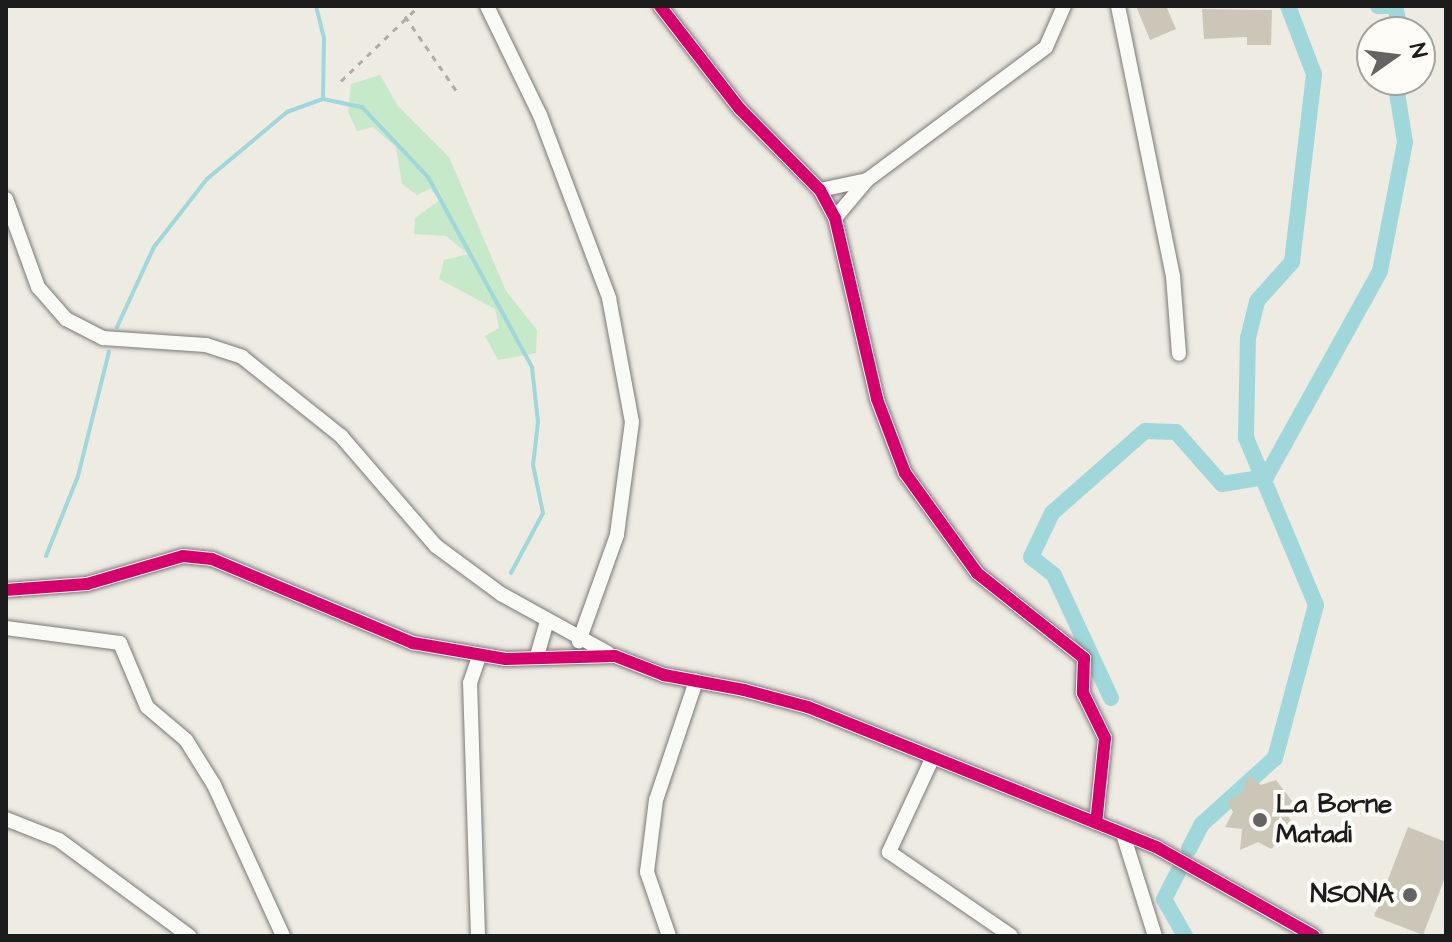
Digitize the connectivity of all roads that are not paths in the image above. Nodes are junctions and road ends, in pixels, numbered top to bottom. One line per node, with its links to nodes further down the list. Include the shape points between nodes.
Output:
1 (487, 6): 13 (street, via 540,115 609,298 632,422 617,535)
2 (660, 6): 6 (street, via 740,109)
3 (1064, 6): 5 (street, via 1046,47)
4 (1118, 6): 9 (street, via 1173,276)
5 (867, 180): 6 (street); 8 (street)
6 (820, 190): 8 (street)
7 (6, 199): 11 (street, via 38,287 66,319 103,338 206,345 242,357 341,436 436,546)
8 (835, 218): 20 (street, via 877,399 905,473 977,573 1084,658 1083,693 1105,738)
9 (1179, 354)
10 (6, 590): 16 (street, via 87,584 183,556 212,559 413,643)
11 (547, 622): 13 (street); 14 (street)
12 (6, 628): 23 (street, via 120,643 147,707 186,740 214,785)
13 (579, 641): 15 (street)
14 (537, 656): 15 (street); 16 (street)
15 (615, 656): 17 (street)
16 (479, 657): 24 (street, via 470,683)
17 (696, 681): 18 (street, via 808,707); 25 (street, via 656,800 647,872)
18 (933, 757): 20 (street); 26 (street, via 889,852)
19 (6, 819): 22 (street, via 59,840)
20 (1096, 823): 21 (street)
21 (1123, 834): 27 (street); 28 (street, via 1227,882)
22 (189, 936)
23 (283, 936)
24 (478, 936)
25 (669, 936)
26 (1011, 936)
27 (1155, 936)
28 (1314, 936)

